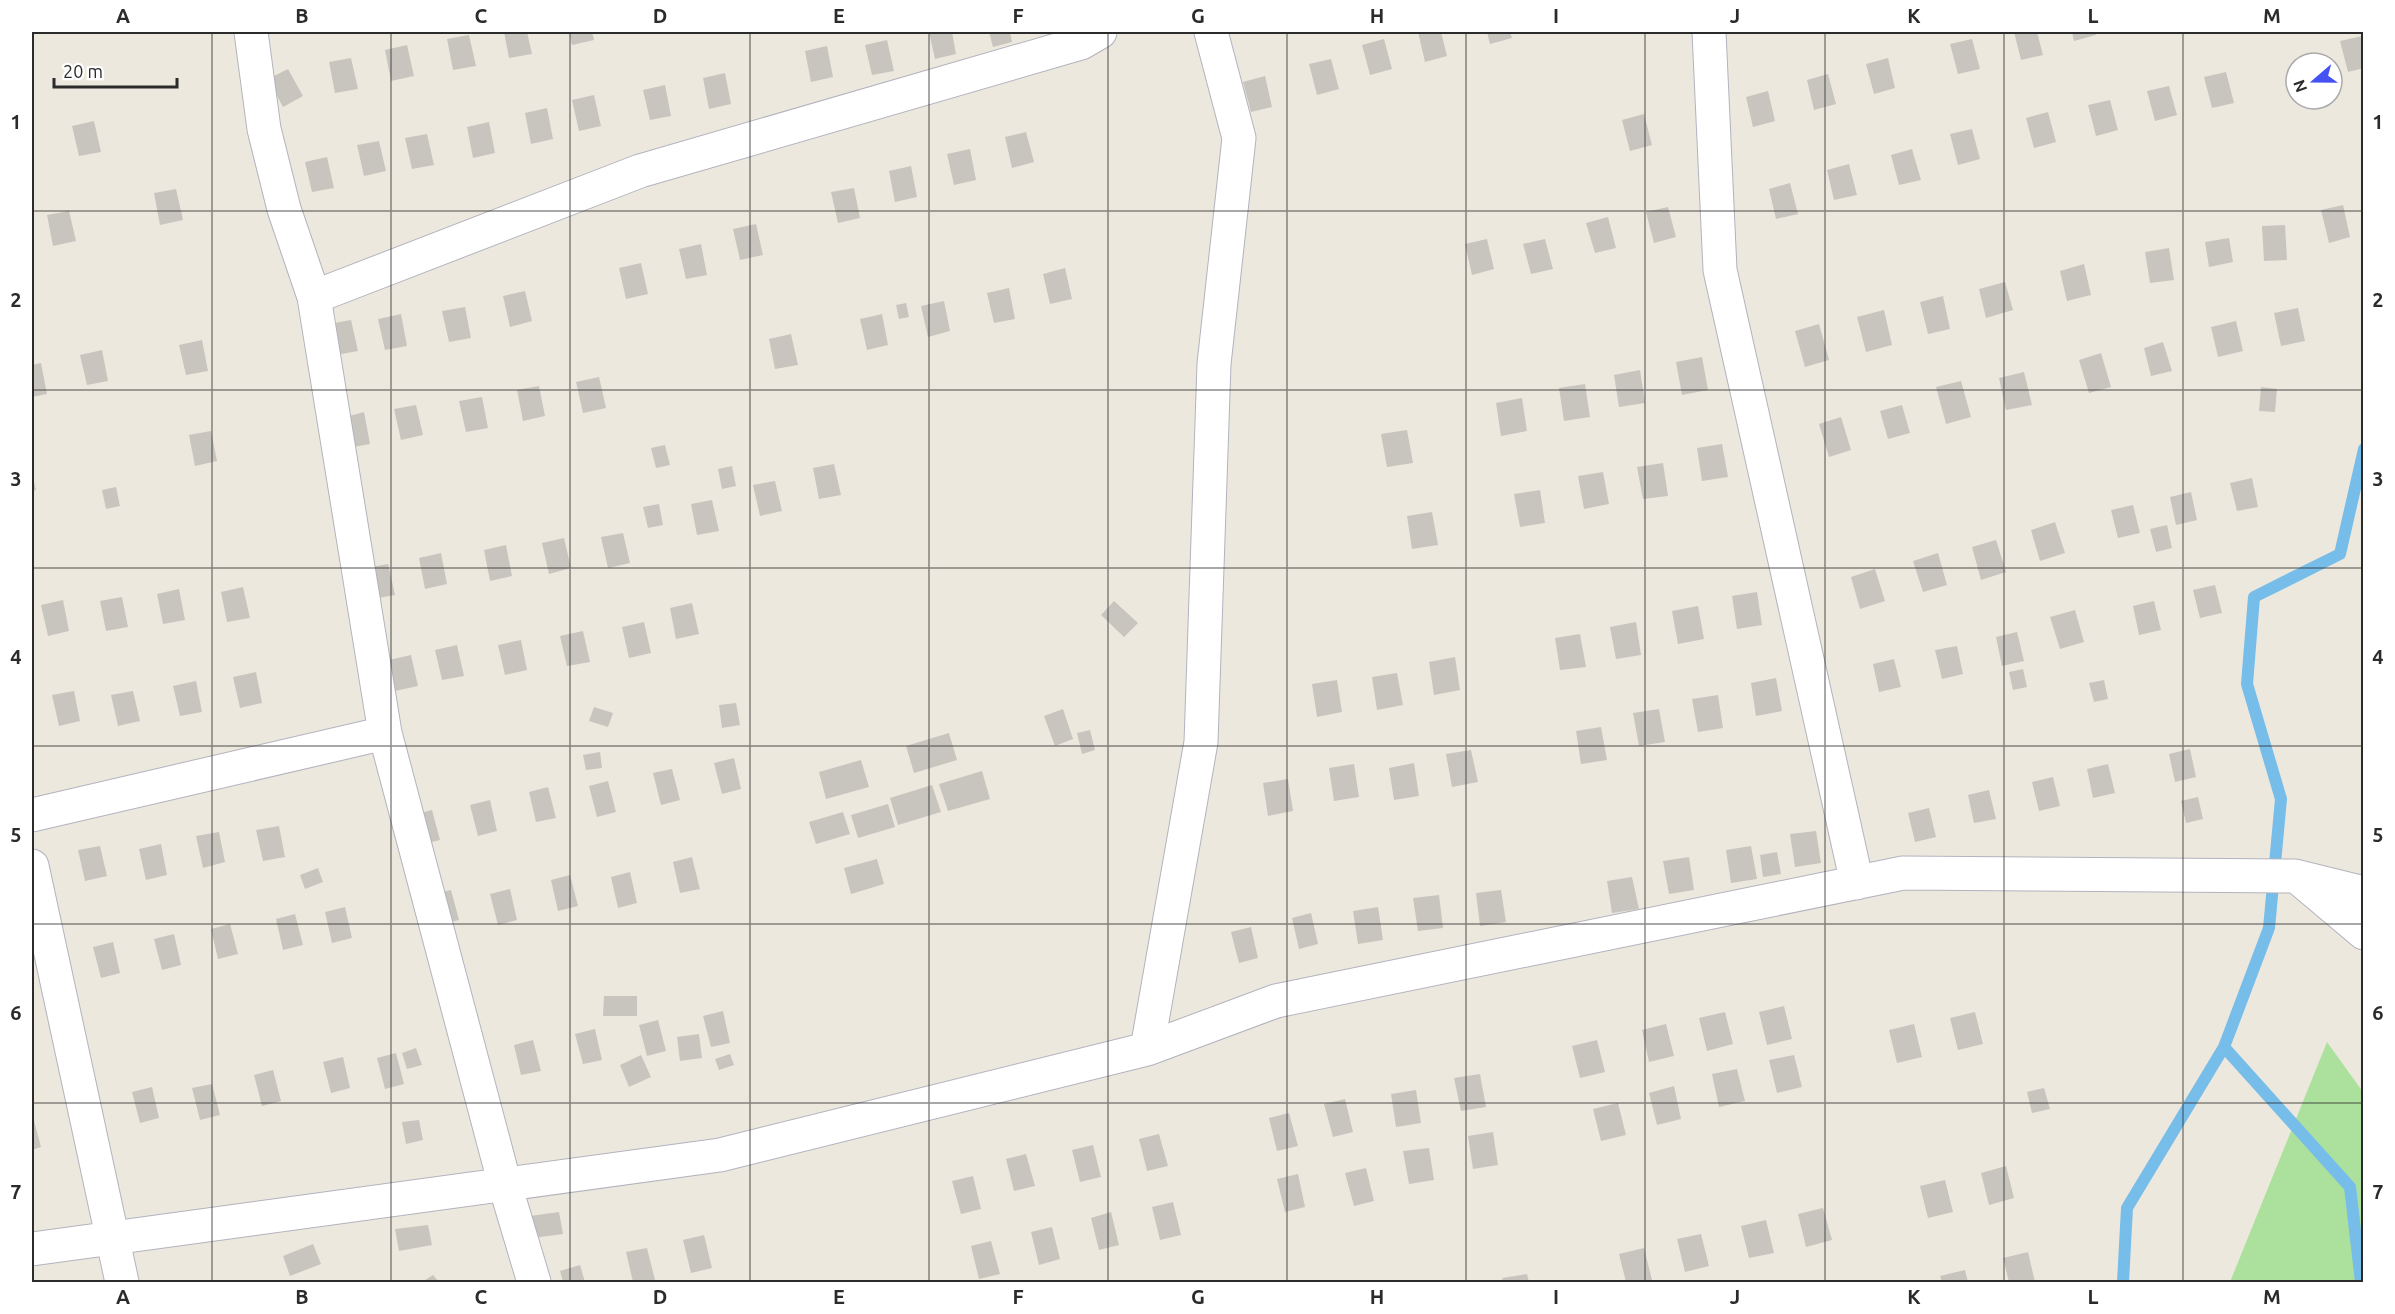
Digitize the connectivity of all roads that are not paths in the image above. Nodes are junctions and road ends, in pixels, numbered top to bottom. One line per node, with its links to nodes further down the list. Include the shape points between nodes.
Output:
1 (251, 32): 5 (street, via 264,129)
2 (1100, 32): 5 (street, via 1081,43 640,171)
3 (1211, 32): 13 (street, via 1239,138 1214,364 1201,742)
4 (1708, 32): 10 (street, via 1720,270)
5 (314, 297): 6 (street)
6 (385, 733): 7 (street); 14 (street)
7 (32, 814)
8 (32, 866): 15 (street)
9 (2295, 876): 10 (street, via 1903,873); 11 (street); 12 (street)
10 (1857, 882): 13 (street, via 1276,1001)
11 (2364, 892)
12 (2364, 933)
13 (1148, 1049): 14 (street, via 720,1155)
14 (505, 1185): 15 (street); 18 (street)
15 (114, 1238): 16 (street); 17 (street)
16 (32, 1249)
17 (122, 1282)
18 (534, 1282)

